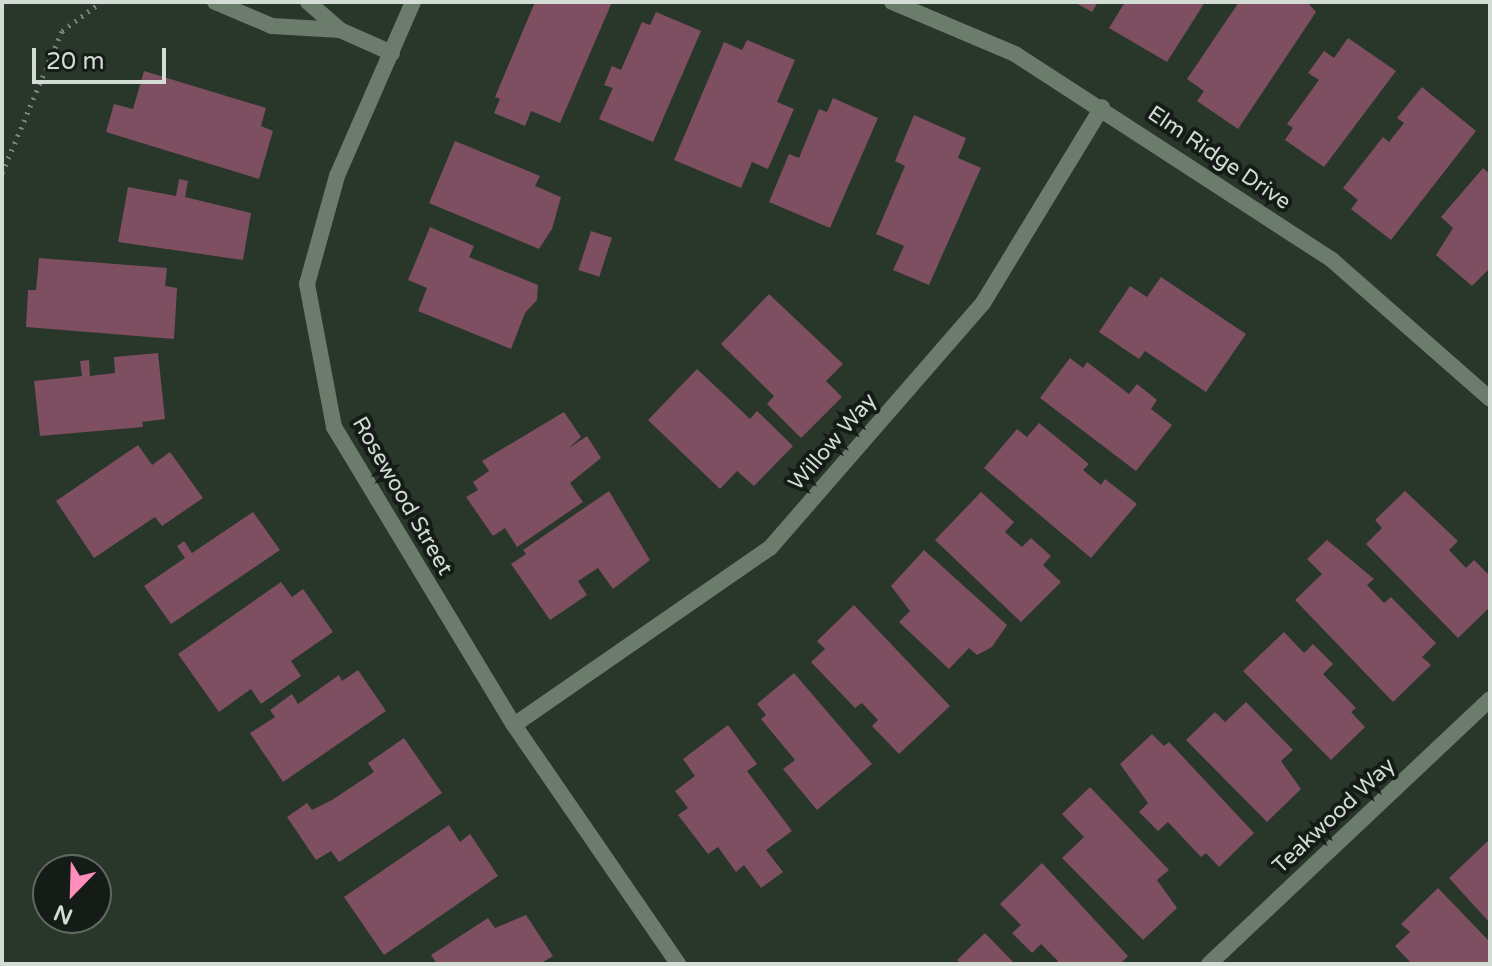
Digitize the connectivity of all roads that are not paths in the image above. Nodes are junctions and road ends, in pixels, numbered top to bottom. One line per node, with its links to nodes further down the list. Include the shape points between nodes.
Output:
1 (215, 2): 5 (street, via 272,26)
2 (308, 2): 5 (street)
3 (413, 2): 6 (street)
4 (892, 2): 7 (street, Elm Ridge Drive, via 1015,54)
5 (340, 30): 6 (street)
6 (392, 53): 10 (street, Rosewood Street, via 337,176 307,284 334,427)
7 (1102, 107): 8 (street, Elm Ridge Drive, via 1332,260); 10 (street, Willow Way, via 983,303 770,548)
8 (1490, 399)
9 (1490, 699): 12 (street, Teakwood Way)
10 (514, 725): 11 (street, Rosewood Street)
11 (678, 964)
12 (1209, 964)

